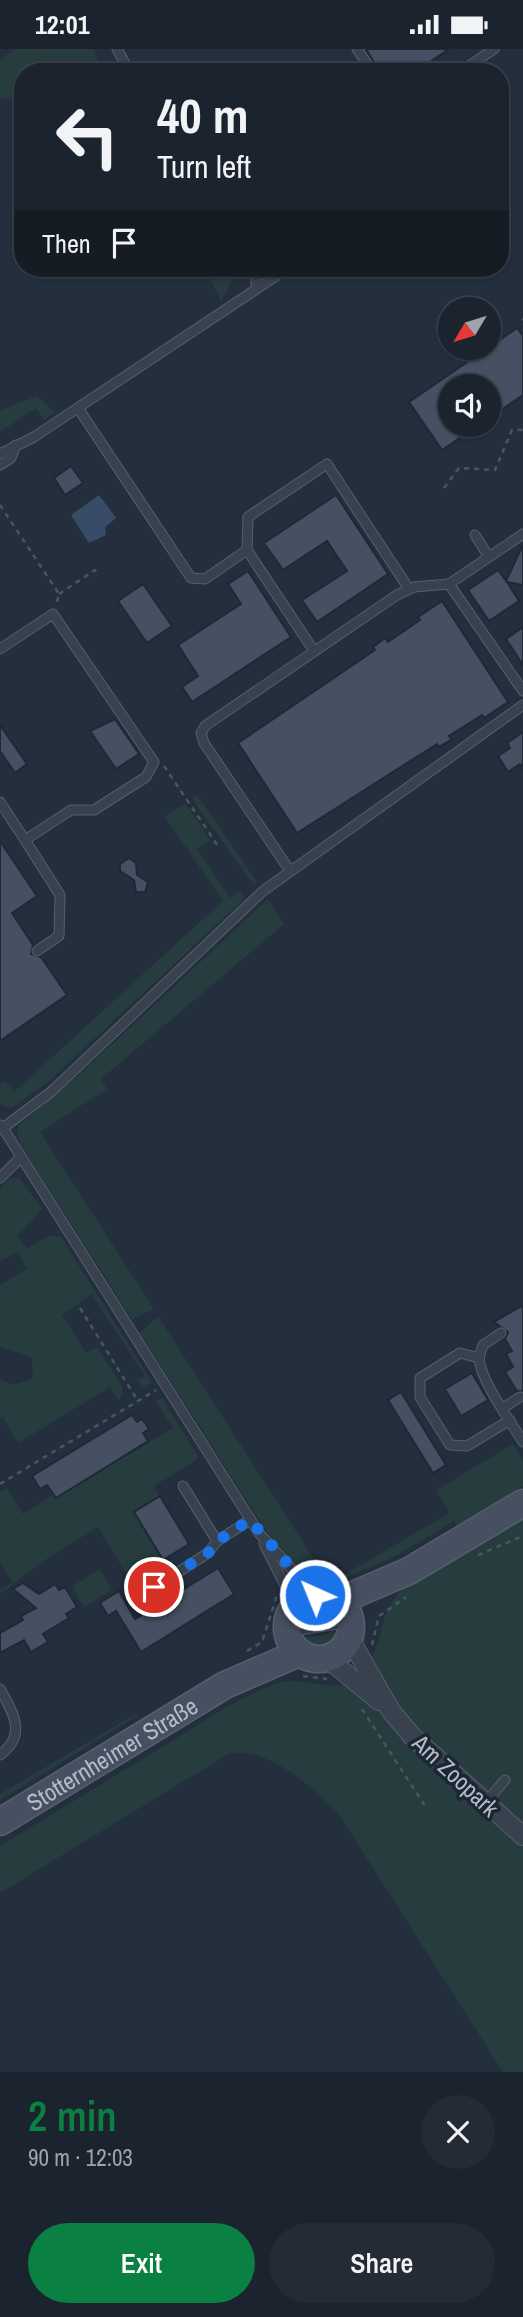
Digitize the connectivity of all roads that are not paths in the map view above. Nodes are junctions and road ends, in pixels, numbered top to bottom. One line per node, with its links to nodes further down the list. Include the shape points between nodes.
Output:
1 (494, 49): 2 (lane)
2 (473, 63)
3 (256, 277): 5 (lane)
4 (274, 277): 5 (lane)
5 (256, 289): 6 (lane)
6 (78, 408): 8 (lane); 13 (lane, via 191,578 205,579)
7 (0, 443): 8 (lane)
8 (17, 443): 9 (lane); 10 (lane, via 11,458)
9 (0, 454)
10 (0, 465)
11 (523, 534): 14 (lane)
12 (475, 535): 14 (lane)
13 (247, 550): 16 (lane, via 248,517 327,464); 18 (lane)
14 (489, 557): 15 (lane)
15 (449, 583): 16 (lane); 19 (lane)
16 (409, 589): 18 (lane)
17 (0, 649): 22 (lane, via 53,614 155,762 146,777 94,810 71,810)
18 (314, 651): 23 (lane, via 201,733)
19 (523, 691)
20 (523, 705): 23 (lane)
21 (0, 802): 22 (lane)
22 (25, 840): 24 (lane, via 60,895 59,936)
23 (290, 871): 25 (lane, via 263,891 52,1091)
24 (37, 950)
25 (1, 1126): 26 (lane)
26 (20, 1157): 27 (lane); 36 (lane)
27 (0, 1178)
28 (501, 1333): 29 (lane, via 483,1345)
29 (479, 1358): 31 (lane); 32 (lane, via 460,1353 424,1374 418,1384 419,1397 445,1441 455,1447 467,1446)
30 (520, 1398): 31 (lane)
31 (503, 1408): 32 (lane)
32 (510, 1420): 33 (lane)
33 (523, 1442)
34 (183, 1486): 38 (lane)
35 (523, 1503): 40 (main road, via 410,1582)
36 (250, 1520): 37 (lane); 38 (lane)
37 (259, 1533): 40 (lane); 40 (lane)
38 (217, 1541): 39 (lane, via 208,1553)
39 (136, 1599)
40 (328, 1606): 41 (lane); 41 (main road, via 287,1623); 42 (main road, via 345,1648); 44 (street, Am Zoopark)
41 (293, 1643): 42 (main road, via 308,1658); 48 (main road, Stotternheimer Straße)
42 (328, 1659): 44 (street, Am Zoopark)
43 (0, 1689): 45 (lane, via 17,1735)
44 (391, 1711): 47 (street, Am Zoopark)
45 (0, 1755)
46 (505, 1780): 47 (lane)
47 (485, 1803): 49 (street, Am Zoopark)
48 (0, 1822)
49 (523, 1836)

